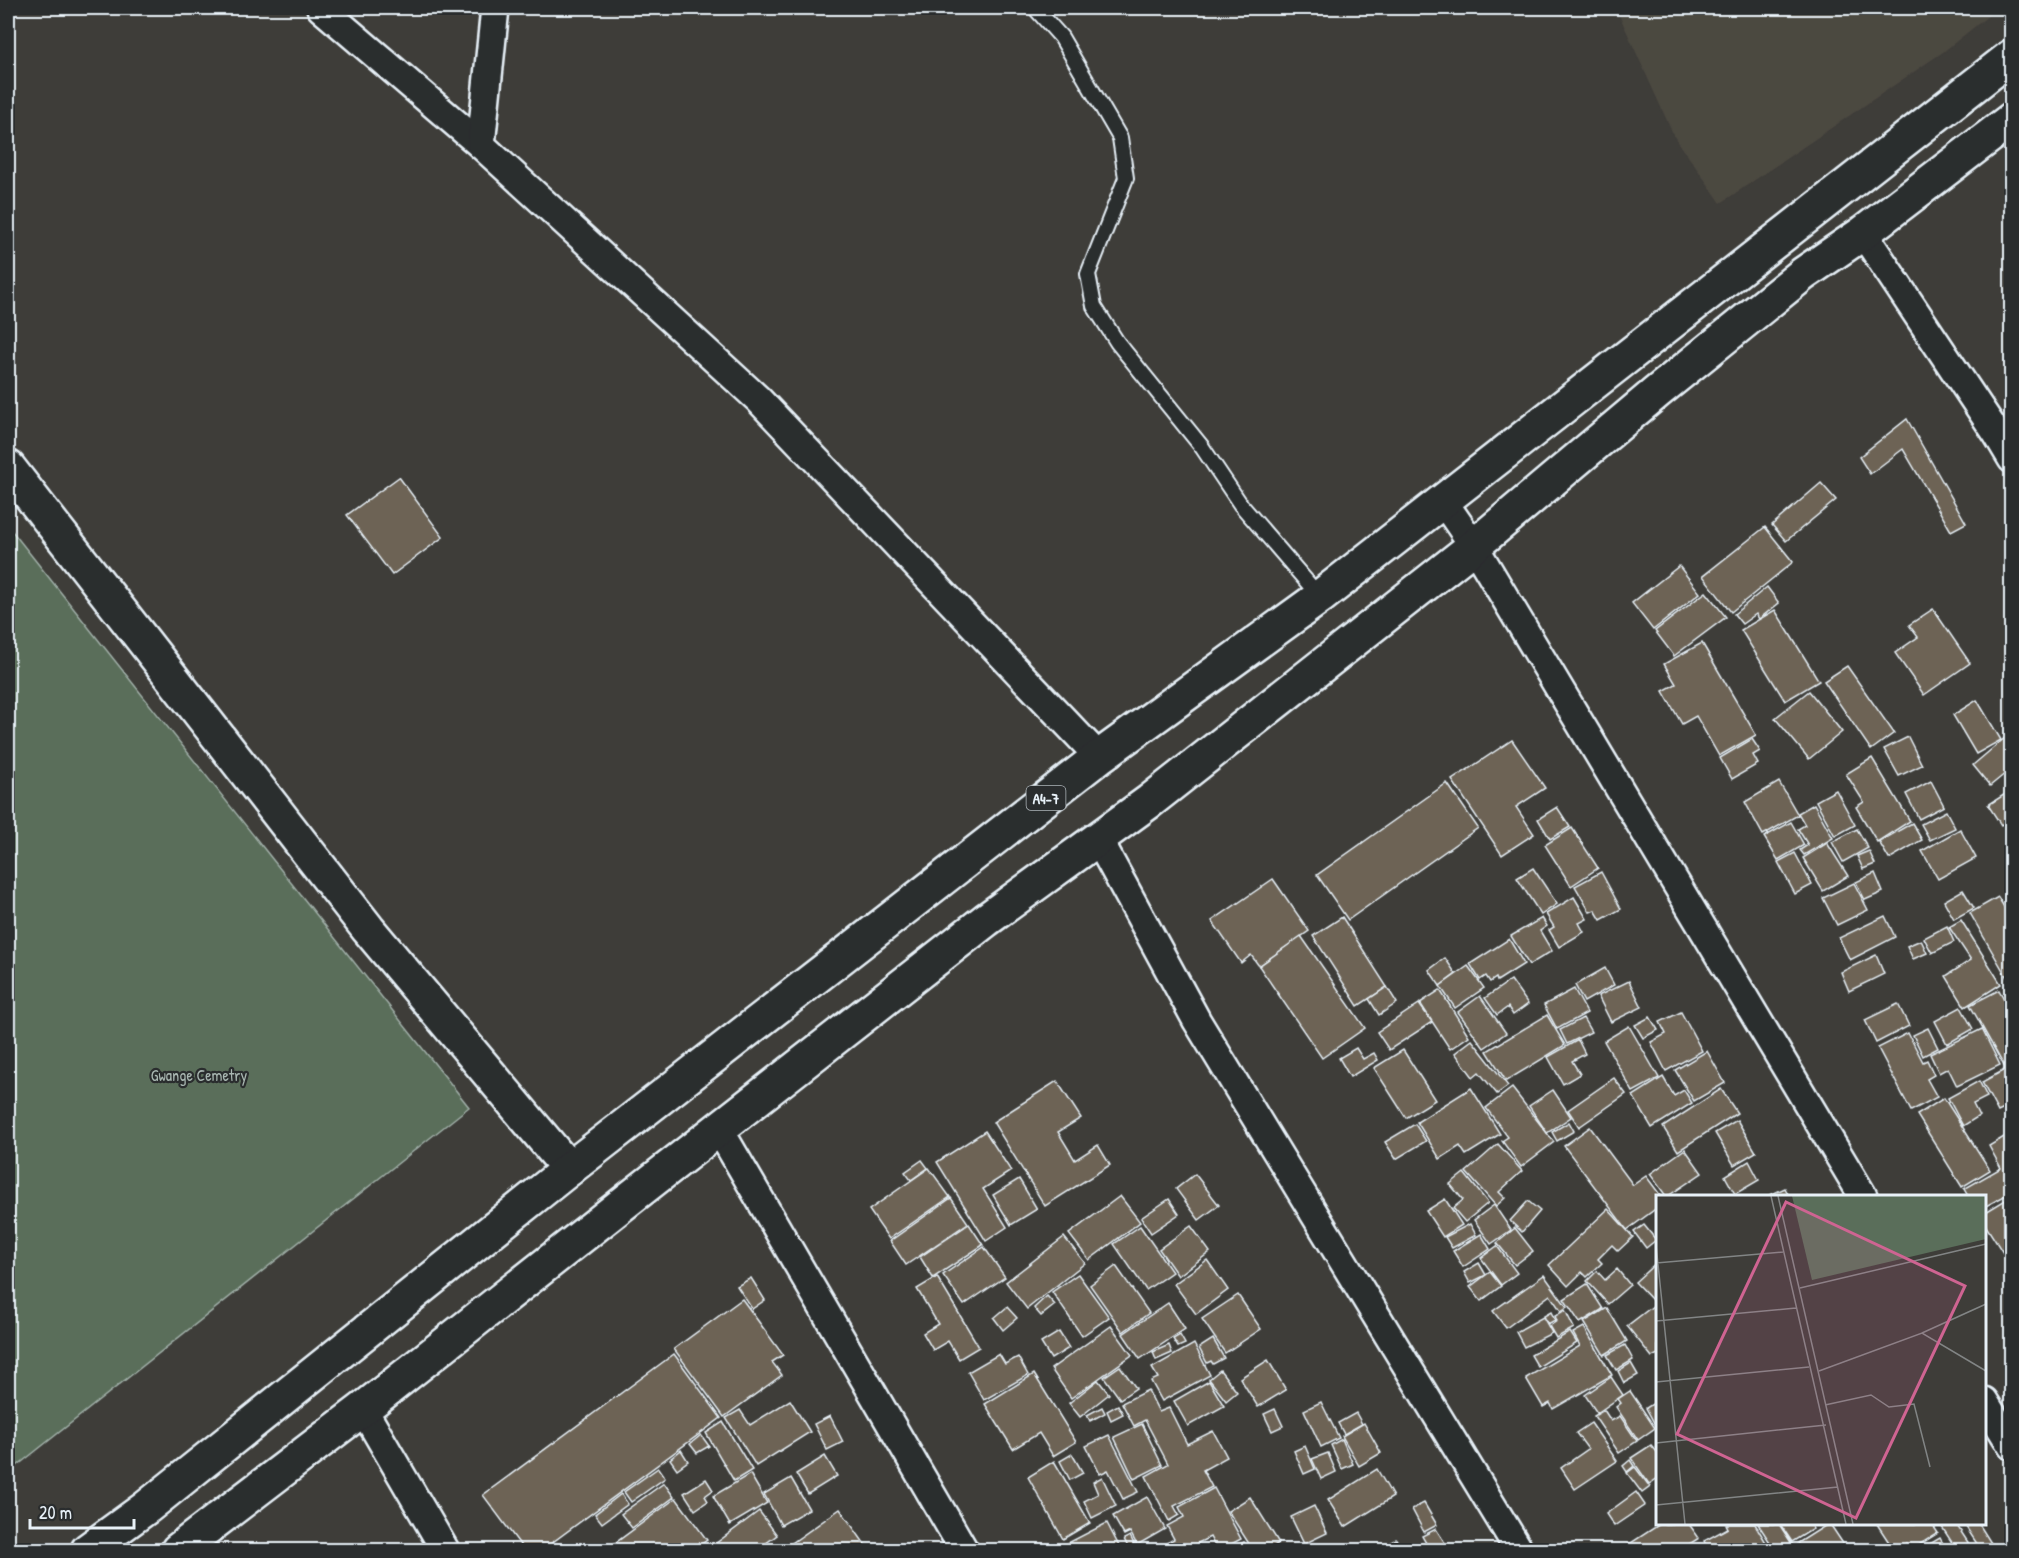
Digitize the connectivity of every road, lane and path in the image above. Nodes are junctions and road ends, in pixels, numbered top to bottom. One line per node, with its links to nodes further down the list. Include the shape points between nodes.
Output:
1 (321, 8): 6 (street)
2 (495, 8): 6 (street)
3 (1035, 8): 12 (lane, via 1061,37 1120,138 1126,178 1088,274 1094,306 1117,342 1202,447 1240,505)
4 (2012, 56): 10 (main road, A4-7)
5 (2012, 119): 7 (main road)
6 (482, 145): 13 (street, via 758,399)
7 (1863, 233): 8 (street); 11 (main road, via 1803,274)
8 (2012, 459)
9 (8, 466): 16 (main road, via 368,929)
10 (1443, 501): 11 (street); 12 (main road, A4-7)
11 (1474, 546): 14 (main road); 17 (street)
12 (1320, 597): 13 (main road, A4-7)
13 (1099, 757): 16 (main road, A4-7)
14 (1098, 839): 15 (main road, via 986,920); 25 (street, via 1197,1021)
15 (719, 1128): 19 (main road); 24 (street)
16 (569, 1169): 21 (main road, A4-7)
17 (1862, 1195)
18 (1986, 1404): 20 (street)
19 (363, 1409): 22 (main road); 23 (street)
20 (2012, 1446)
21 (88, 1551)
22 (178, 1551)
23 (446, 1551)
24 (964, 1551)
25 (1519, 1551)

